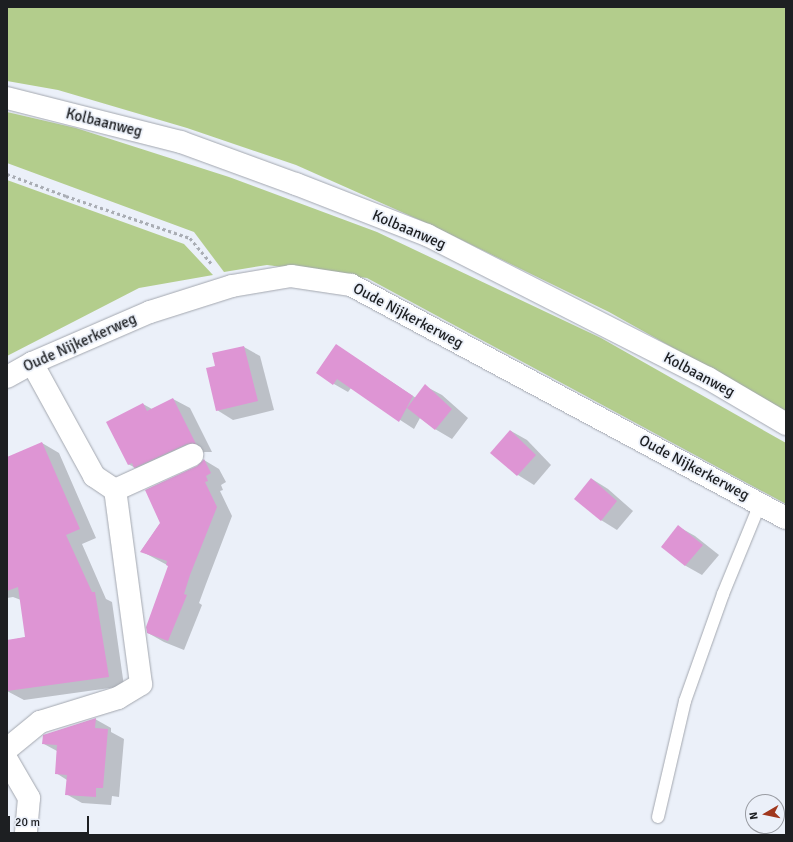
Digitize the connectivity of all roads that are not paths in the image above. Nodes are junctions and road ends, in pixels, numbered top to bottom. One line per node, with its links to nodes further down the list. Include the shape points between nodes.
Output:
1 (7, 98): 4 (street, Kolbaanweg, via 181,142 427,235 708,378)
2 (32, 363): 3 (street, Oude Nijkerkerweg); 6 (street, via 94,476); 7 (street, Oude Nijkerkerweg, via 150,312 232,286 291,276 351,285)
3 (7, 377)
4 (786, 424)
5 (192, 455): 6 (street)
6 (115, 490): 9 (street, via 141,684 118,698 40,722)
7 (760, 504): 8 (street, Oude Nijkerkerweg); 11 (lane, via 723,594 685,701)
8 (786, 518)
9 (7, 749)
10 (7, 760): 12 (street, via 30,798)
11 (658, 817)
12 (26, 835)

